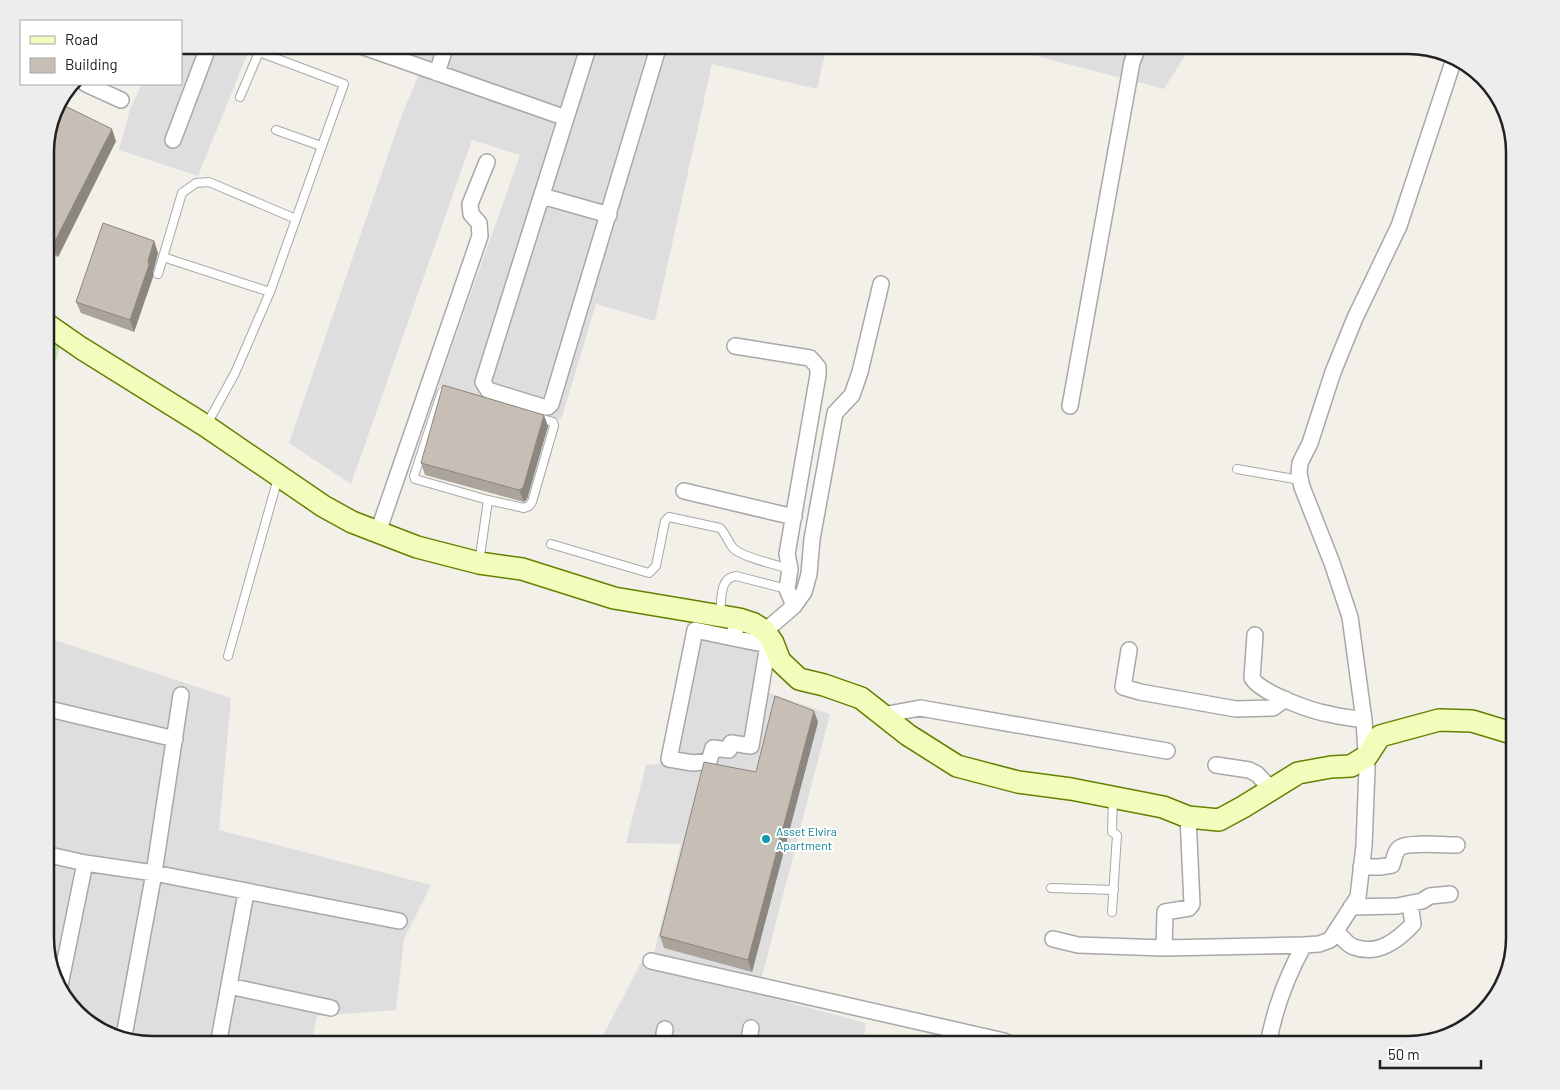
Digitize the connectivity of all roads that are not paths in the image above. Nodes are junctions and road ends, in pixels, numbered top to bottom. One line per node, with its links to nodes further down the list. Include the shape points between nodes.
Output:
1 (205, 54): 16 (street)
2 (258, 54): 12 (lane)
3 (264, 54): 17 (lane, via 344,84)
4 (383, 54): 10 (street)
5 (443, 54): 10 (street)
6 (586, 54): 14 (street)
7 (656, 54): 20 (street)
8 (1136, 54): 28 (street)
9 (1452, 65): 32 (street, via 1400,226 1355,318 1333,372 1300,464)
10 (437, 73): 14 (street)
11 (88, 85): 13 (street)
12 (240, 97)
13 (121, 100)
14 (566, 118): 19 (street)
15 (276, 130): 17 (lane)
16 (172, 140)
17 (321, 146): 21 (lane)
18 (486, 162): 36 (street, via 470,204 471,214 480,223 480,236)
19 (542, 196): 20 (street); 20 (street, via 483,382 488,390 543,407 551,404)
20 (609, 215)
21 (296, 219): 22 (lane, via 209,182 196,183 182,193); 25 (lane)
22 (163, 257): 23 (lane); 25 (lane)
23 (158, 274)
24 (881, 284): 41 (street, via 852,395 835,413 812,539 809,574 804,592)
25 (270, 292): 29 (lane, via 235,373)
26 (54, 329): 29 (street)
27 (735, 346): 35 (street, via 810,358 818,367)
28 (1070, 406)
29 (206, 426): 31 (street)
30 (1237, 469): 32 (lane)
31 (279, 476): 36 (street, via 323,506); 46 (lane)
32 (1300, 480): 51 (street, via 1350,617)
33 (684, 491): 35 (street)
34 (488, 500): 34 (lane, via 524,508 529,506 553,422 442,392 415,480); 38 (lane)
35 (794, 517): 39 (street, via 788,554)
36 (378, 532): 38 (street, via 417,547)
37 (551, 544): 39 (lane, via 649,573 656,566 665,521 669,517 720,528 739,553)
38 (479, 563): 42 (street, via 522,569 614,598)
39 (790, 569): 40 (street)
40 (787, 589): 41 (street); 42 (lane, via 730,577 723,586)
41 (794, 606): 43 (street)
42 (730, 624): 42 (street, via 695,630 669,759 693,763 709,761 713,748 729,750 731,742 751,746 768,646); 43 (street, via 754,624)
43 (765, 631): 50 (street, via 780,661 799,679 861,698)
44 (1255, 635): 48 (street, via 1252,678 1265,690)
45 (1129, 650): 48 (street, via 1123,687 1236,709 1273,708)
46 (228, 656)
47 (181, 695): 53 (street)
48 (1285, 699): 51 (street, via 1327,714)
49 (54, 710): 53 (street)
50 (883, 715): 54 (street, via 920,708); 58 (street, via 957,766 1018,782)
51 (1364, 720): 55 (street)
52 (1506, 731): 55 (street, via 1472,721 1439,720 1380,736)
53 (174, 739): 64 (street)
54 (1167, 751)
55 (1367, 756): 57 (street, via 1351,766 1298,773); 63 (street)
56 (1216, 765): 57 (street, via 1249,770 1258,774)
57 (1271, 789): 59 (street, via 1219,820)
58 (1113, 798): 59 (street, via 1163,807); 66 (lane, via 1112,832 1118,835)
59 (1188, 817): 76 (street, via 1192,904 1189,908 1165,912)
60 (1458, 845): 63 (street, via 1401,847 1395,853 1392,865)
61 (54, 856): 62 (street)
62 (85, 864): 64 (street); 78 (street)
63 (1361, 867): 70 (street, via 1358,897)
64 (154, 873): 67 (street); 83 (street)
65 (1051, 888): 66 (lane)
66 (1114, 890): 71 (lane)
67 (246, 893): 72 (street); 79 (street)
68 (1450, 894): 69 (street, via 1430,896)
69 (1410, 904): 70 (street); 73 (street, via 1413,924 1385,947 1352,947)
70 (1351, 907): 73 (street)
71 (1112, 912)
72 (399, 921)
73 (1336, 931): 75 (street, via 1330,940)
74 (1053, 939): 76 (street, via 1078,945)
75 (1304, 944): 76 (street); 88 (street, via 1287,978)
76 (1164, 948)
77 (651, 961): 87 (street)
78 (62, 977)
79 (229, 986): 80 (street); 84 (street)
80 (331, 1008)
81 (751, 1028): 86 (street)
82 (665, 1030): 85 (street)
83 (125, 1032)
84 (220, 1036)
85 (664, 1036)
86 (750, 1036)
87 (982, 1036)
88 (1270, 1036)

